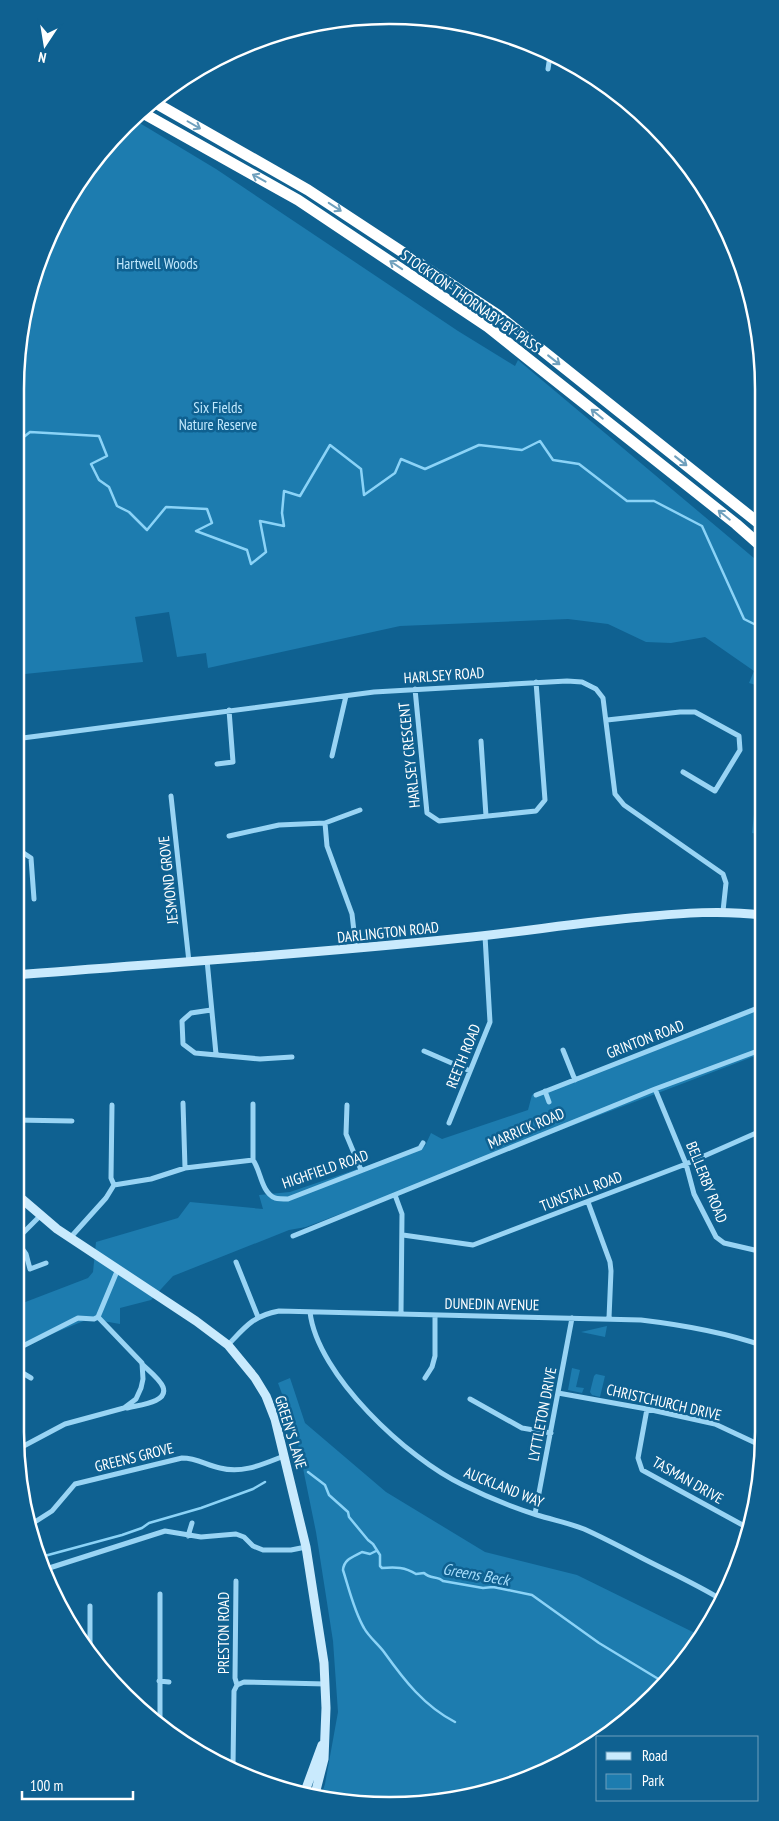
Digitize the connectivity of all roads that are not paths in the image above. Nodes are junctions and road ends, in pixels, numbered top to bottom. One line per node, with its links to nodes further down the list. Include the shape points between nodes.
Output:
1 (549, 60): 2 (street)
2 (548, 69)
3 (160, 105): 5 (highway, STOCKTON-THORNABY BY-PASS, one-way to 5, via 308,190 498,315)
4 (147, 116): 6 (highway, STOCKTON-THORNABY BY-PASS, one-way to 4, via 488,327 298,200)
5 (755, 520)
6 (755, 541)
7 (536, 682): 8 (street, HARLSEY ROAD); 11 (street, HARLSEY ROAD, via 582,682 596,689 603,698); 19 (street, HARLSEY CRESCENT, via 545,800 536,811)
8 (415, 689): 9 (street, HARLSEY ROAD); 19 (street, HARLSEY CRESCENT, via 427,813 439,821)
9 (346, 696): 10 (street, HARLSEY ROAD); 14 (street)
10 (229, 710): 12 (street, HARLSEY ROAD); 15 (street, via 233,762)
11 (607, 720): 16 (street, via 696,712 739,736 740,750 716,791); 24 (street, HARLSEY ROAD, via 615,794 624,805 722,874 726,883)
12 (24, 739)
13 (481, 741): 19 (street)
14 (332, 756)
15 (218, 764)
16 (683, 772)
17 (171, 796): 29 (street, JESMOND GROVE)
18 (360, 810): 20 (street)
19 (486, 816)
20 (325, 822): 21 (street, via 279,825); 27 (street, via 327,846 352,914)
21 (229, 836)
22 (24, 853): 23 (street, via 31,858)
23 (34, 899)
24 (723, 911): 25 (street, DARLINGTON ROAD); 26 (street, DARLINGTON ROAD, via 598,921)
25 (755, 914)
26 (485, 936): 27 (street, DARLINGTON ROAD); 38 (street, REETH ROAD, via 490,1022)
27 (356, 949): 28 (street, DARLINGTON ROAD)
28 (207, 960): 29 (street, DARLINGTON ROAD); 32 (street)
29 (189, 962): 30 (street, DARLINGTON ROAD)
30 (24, 974)
31 (755, 1009): 39 (street, GRINTON ROAD)
32 (211, 1010): 36 (street); 36 (street, via 191,1013 182,1021 183,1044 195,1053)
33 (563, 1050): 39 (street)
34 (424, 1051): 38 (street)
35 (755, 1051): 40 (street, MARRICK ROAD)
36 (216, 1054): 37 (street, via 260,1059)
37 (292, 1057)
38 (470, 1070): 50 (street, REETH ROAD)
39 (575, 1080): 41 (street, GRINTON ROAD)
40 (655, 1089): 54 (street, BELLERBY ROAD); 58 (street, MARRICK ROAD)
41 (545, 1091): 42 (street, GRINTON ROAD); 43 (street)
42 (536, 1095)
43 (549, 1102)
44 (183, 1103): 55 (street)
45 (253, 1104): 53 (street)
46 (112, 1105): 57 (street, via 110,1178)
47 (347, 1106): 56 (street, via 346,1134)
48 (24, 1120): 49 (street)
49 (72, 1121)
50 (449, 1123)
51 (755, 1134): 54 (street, TUNSTALL ROAD)
52 (423, 1143): 56 (street, HIGHFIELD ROAD, via 420,1148)
53 (253, 1160): 55 (street); 56 (street, HIGHFIELD ROAD, via 265,1189 275,1198 288,1199)
54 (686, 1164): 60 (street, TUNSTALL ROAD); 66 (street, BELLERBY ROAD, via 694,1194 716,1237 724,1243)
55 (185, 1168): 57 (street)
56 (361, 1170)
57 (114, 1185): 65 (street)
58 (395, 1195): 63 (street, MARRICK ROAD); 64 (street, via 402,1214)
59 (24, 1201): 61 (street, GREEN'S LANE)
60 (588, 1202): 64 (street, TUNSTALL ROAD, via 473,1245); 77 (street, via 610,1262)
61 (40, 1216): 62 (street); 65 (street, GREEN'S LANE)
62 (24, 1231)
63 (297, 1233)
64 (403, 1235): 72 (street)
65 (70, 1238): 70 (street, GREEN'S LANE)
66 (755, 1250)
67 (24, 1251): 69 (street, via 30,1269)
68 (236, 1262): 75 (street)
69 (46, 1263)
70 (118, 1269): 74 (street); 80 (street, GREEN'S LANE)
71 (310, 1312): 72 (street, DUNEDIN AVENUE); 75 (street, DUNEDIN AVENUE, via 280,1311); 95 (street, AUCKLAND WAY, via 311,1326 329,1361 362,1406 391,1435 462,1485)
72 (401, 1314): 73 (street, DUNEDIN AVENUE)
73 (435, 1315): 76 (street, DUNEDIN AVENUE); 84 (street, via 434,1356)
74 (98, 1317): 79 (street, via 78,1318); 81 (street)
75 (258, 1317): 80 (street, DUNEDIN AVENUE)
76 (572, 1318): 77 (street, DUNEDIN AVENUE); 85 (street, LYTTLETON DRIVE)
77 (609, 1318): 78 (street, DUNEDIN AVENUE, via 681,1325)
78 (755, 1343)
79 (24, 1345)
80 (228, 1345): 92 (street, GREEN'S LANE, via 266,1396)
81 (142, 1363): 87 (street, via 141,1388 136,1398); 87 (street, via 163,1386 164,1392 156,1401)
82 (24, 1374): 83 (street)
83 (31, 1378)
84 (425, 1378)
85 (558, 1393): 88 (street, CHRISTCHURCH DRIVE); 89 (street, LYTTLETON DRIVE)
86 (470, 1399): 89 (street, via 522,1428)
87 (124, 1408): 91 (street, via 65,1424)
88 (647, 1409): 90 (street, CHRISTCHURCH DRIVE, via 715,1424); 98 (street, TASMAN DRIVE, via 638,1458 642,1470)
89 (551, 1433): 95 (street, LYTTLETON DRIVE)
90 (755, 1442)
91 (25, 1445)
92 (285, 1456): 93 (street, GREENS GROVE, via 240,1470 221,1469 195,1458 182,1458); 100 (street, GREEN'S LANE)
93 (84, 1482): 94 (street); 96 (street, GREENS GROVE, via 75,1484 52,1511)
94 (85, 1489)
95 (535, 1514): 104 (street, AUCKLAND WAY, via 583,1529)
96 (35, 1522)
97 (192, 1523): 99 (street)
98 (743, 1525)
99 (188, 1536): 100 (street, via 236,1534 263,1550); 101 (street, via 166,1531)
100 (306, 1547): 109 (street, GREEN'S LANE)
101 (51, 1568)
102 (236, 1581): 110 (street, PRESTON ROAD)
103 (160, 1594): 107 (street)
104 (716, 1597)
105 (90, 1606): 106 (street)
106 (90, 1642)
107 (159, 1681): 108 (street); 111 (street)
108 (169, 1682)
109 (326, 1684): 110 (street, PRESTON ROAD, via 244,1682); 112 (street, GREEN'S LANE)
110 (237, 1685): 113 (street, PRESTON ROAD, via 234,1691)
111 (160, 1716)
112 (324, 1739): 114 (street, GREEN'S LANE); 115 (street, GREEN'S LANE, via 323,1764)
113 (233, 1762)
114 (306, 1787)
115 (316, 1790)

